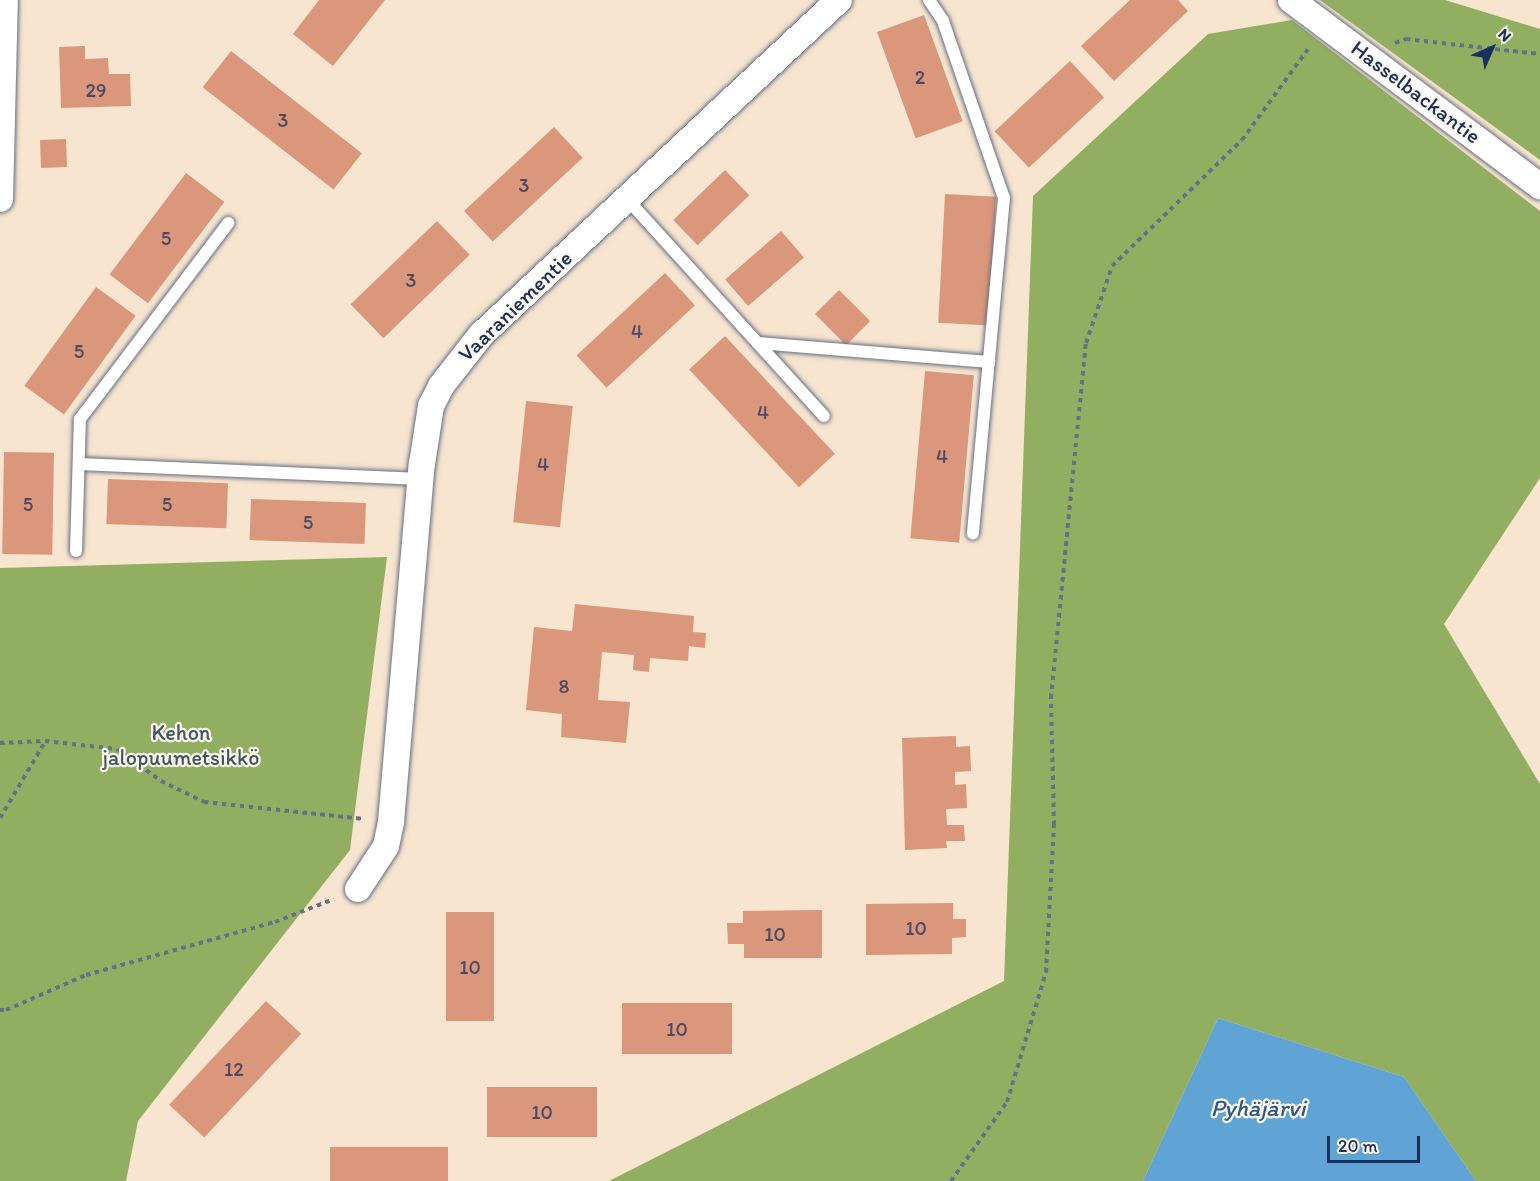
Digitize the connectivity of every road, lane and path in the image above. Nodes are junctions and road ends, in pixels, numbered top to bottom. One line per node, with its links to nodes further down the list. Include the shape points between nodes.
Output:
1 (5, 0): 9 (street)
2 (839, 0): 10 (street, Vaaraniementie)
3 (928, 0): 13 (lane, via 943,21 1004,198)
4 (1291, 0): 5 (street, Hasselbackantie)
5 (1326, 23): 6 (street, Hasselbackantie); 25 (path, via 1242,140 1112,266 1086,343 1051,698 1054,825 1046,972 1006,1102)
6 (1367, 54): 7 (path, via 1406,39); 8 (street, Hasselbackantie)
7 (1540, 54)
8 (1540, 186)
9 (0, 199)
10 (627, 199): 12 (lane); 16 (street, Vaaraniementie, via 455,363 431,406)
11 (228, 223): 15 (lane, via 80,419)
12 (758, 343): 13 (lane); 14 (lane)
13 (989, 362): 17 (lane)
14 (824, 416)
15 (80, 464): 16 (lane); 18 (lane)
16 (421, 479): 22 (street, Vaaraniementie)
17 (973, 534)
18 (76, 551)
19 (45, 741): 20 (path); 21 (path); 22 (path, via 117,749 161,781 204,802)
20 (0, 743)
21 (0, 818)
22 (391, 822): 23 (street, Vaaraniementie, via 386,846)
23 (358, 889): 24 (path, via 275,922 86,975)
24 (0, 1010)
25 (951, 1181)

